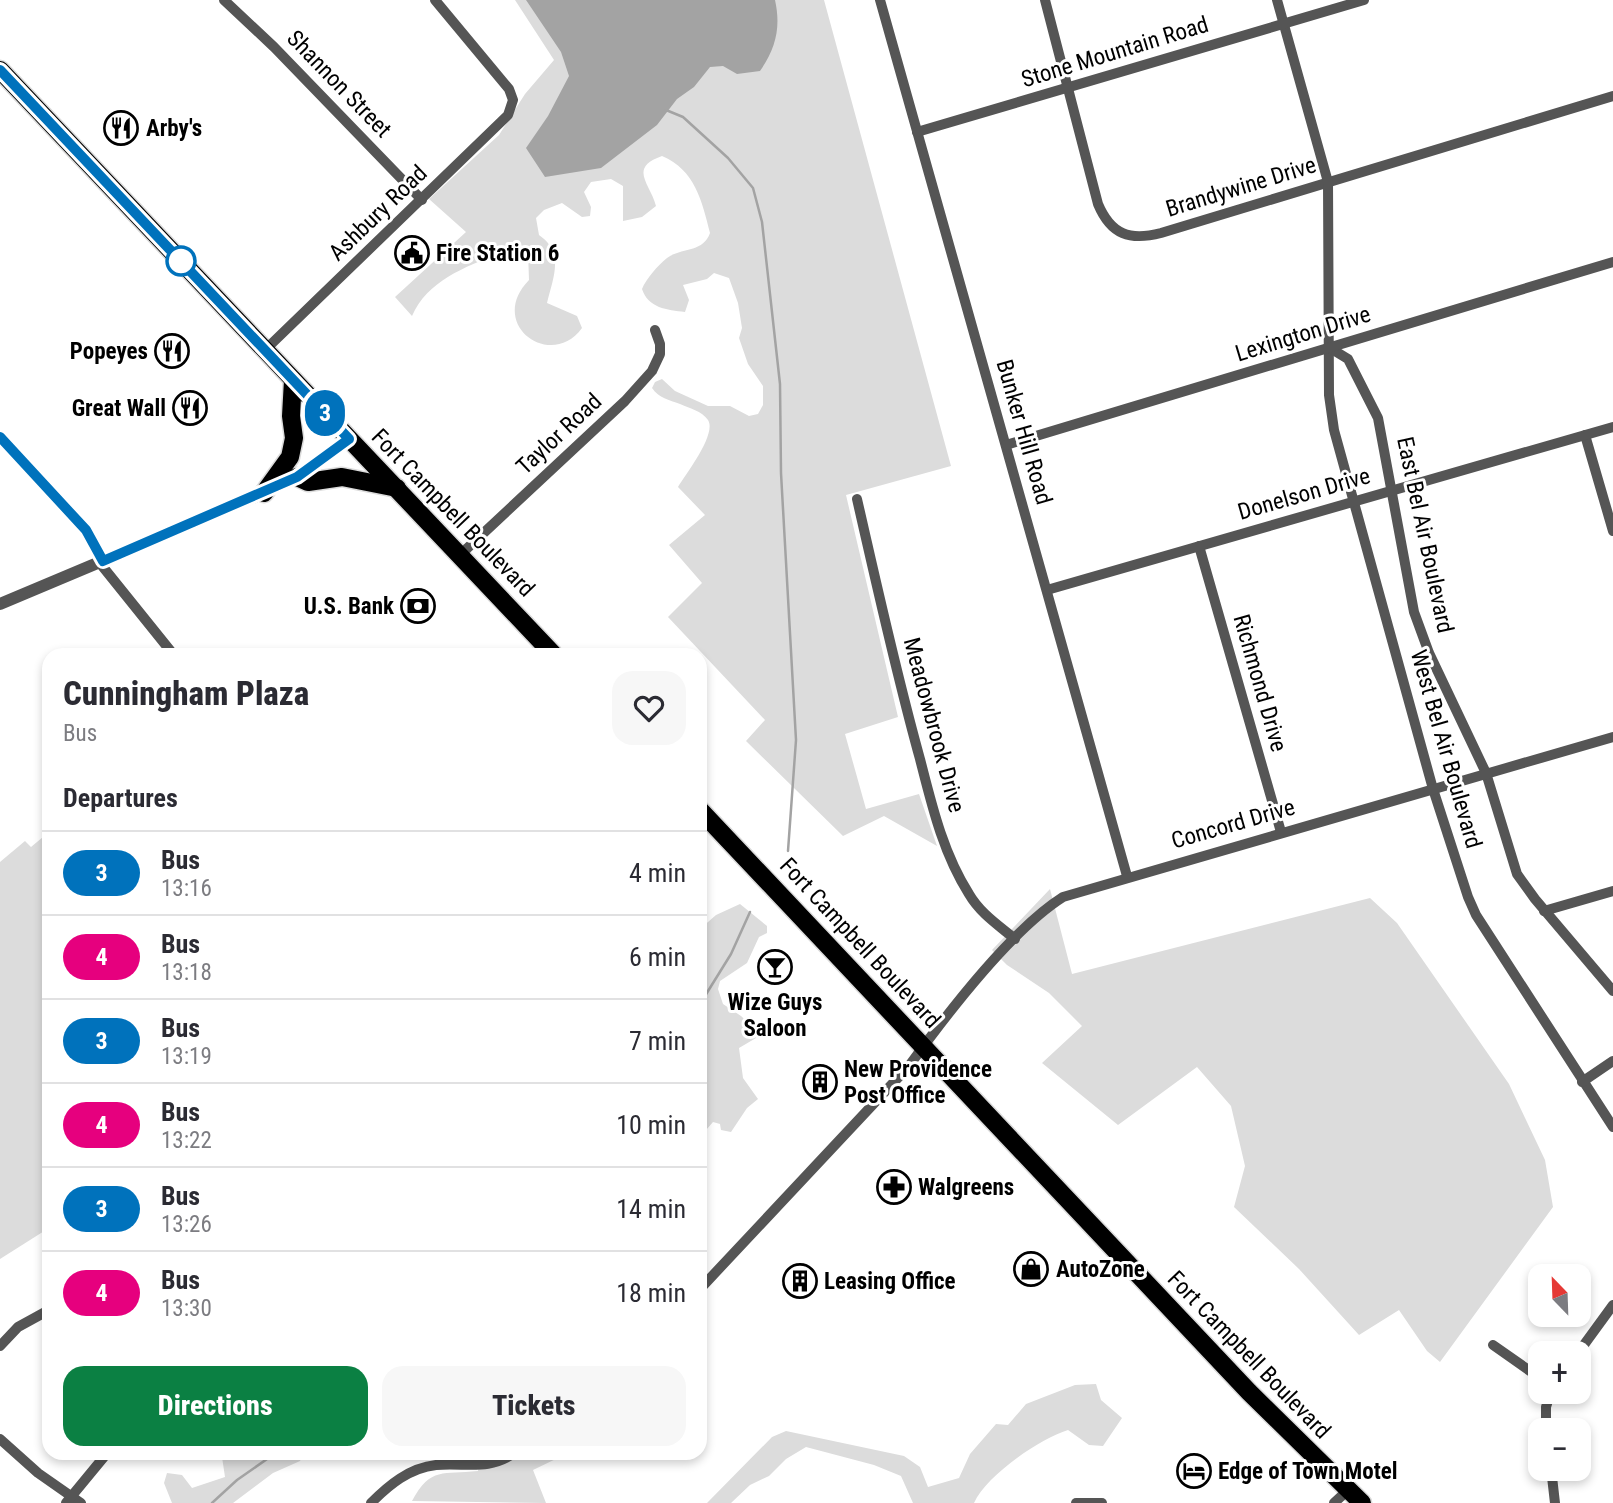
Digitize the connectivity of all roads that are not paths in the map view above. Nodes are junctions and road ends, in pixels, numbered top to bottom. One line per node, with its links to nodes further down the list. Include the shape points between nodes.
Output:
1 (224, 0): 13 (street, Shannon Street)
2 (435, 0): 13 (street, Ashbury Road, via 509,89 513,100 502,123)
3 (880, 0): 11 (street, Bunker Hill Road)
4 (1045, 0): 9 (street, Brandywine Drive)
5 (1277, 0): 7 (street, West Bel Air Boulevard)
6 (1364, 0): 7 (street, Stone Mountain Road)
7 (1284, 24): 9 (street, Stone Mountain Road); 12 (street, West Bel Air Boulevard)
8 (0, 70): 17 (highway, Fort Campbell Boulevard)
9 (1069, 88): 11 (street, Stone Mountain Road); 12 (street, Brandywine Drive, via 1103,216 1116,232 1130,238 1161,233)
10 (1613, 96): 12 (street, Brandywine Drive)
11 (917, 132): 22 (street, Bunker Hill Road)
12 (1328, 182): 16 (street, West Bel Air Boulevard)
13 (422, 200): 17 (street, Ashbury Road)
14 (1613, 262): 16 (street, Lexington Drive)
15 (655, 330): 31 (street, Taylor Road, via 660,354 652,371)
16 (1330, 348): 22 (street, Lexington Drive); 25 (street, East Bel Air Boulevard, via 1348,359 1374,409); 28 (street, West Bel Air Boulevard, via 1334,430)
17 (264, 351): 18 (highway, Fort Campbell Boulevard)
18 (293, 380): 21 (highway, Fort Campbell Boulevard); 26 (highway, via 290,457)
19 (1613, 427): 20 (street, Donelson Drive)
20 (1585, 435): 25 (street, Donelson Drive); 29 (street)
21 (349, 439): 23 (street); 24 (highway, Fort Campbell Boulevard)
22 (1006, 445): 33 (street, Bunker Hill Road)
23 (297, 477): 24 (highway, via 308,482 342,477); 26 (street)
24 (397, 488): 31 (highway, Fort Campbell Boulevard)
25 (1393, 490): 28 (street, Donelson Drive); 38 (street, East Bel Air Boulevard, via 1414,612)
26 (264, 493): 32 (street)
27 (857, 499): 45 (street, Meadowbrook Drive, via 907,714 942,837 970,897)
28 (1353, 502): 30 (street, Donelson Drive); 39 (street, West Bel Air Boulevard)
29 (1613, 531)
30 (1199, 546): 33 (street, Donelson Drive); 41 (street, Richmond Drive)
31 (460, 555): 36 (highway, Fort Campbell Boulevard)
32 (99, 562): 34 (street); 35 (street)
33 (1047, 590): 42 (street, Bunker Hill Road)
34 (0, 604)
35 (168, 648)
36 (547, 648)
37 (1613, 737): 38 (street, Concord Drive)
38 (1486, 773): 39 (street, Concord Drive); 44 (street, East Bel Air Boulevard, via 1517,874)
39 (1433, 789): 41 (street, Concord Drive); 49 (street, West Bel Air Boulevard, via 1476,915)
40 (707, 817): 47 (highway, Fort Campbell Boulevard)
41 (1281, 832): 42 (street, Concord Drive)
42 (1127, 876): 45 (street, Concord Drive, via 1063,897 1045,908)
43 (1613, 891): 44 (street)
44 (1544, 911): 46 (street, East Bel Air Boulevard)
45 (1015, 939): 47 (street, Concord Drive)
46 (1613, 991)
47 (924, 1046): 51 (street, Concord Drive); 62 (highway, Fort Campbell Boulevard)
48 (1613, 1061): 49 (street)
49 (1582, 1082): 50 (street, West Bel Air Boulevard)
50 (1613, 1127)
51 (707, 1282)
52 (1613, 1305): 54 (street)
53 (42, 1314): 56 (street, via 18,1327)
54 (1587, 1341)
55 (1493, 1345): 57 (street)
56 (0, 1346)
57 (1528, 1370)
58 (0, 1439): 63 (street)
59 (101, 1460): 63 (street)
60 (500, 1460): 65 (street, via 415,1471 392,1483)
61 (1552, 1481): 69 (street)
62 (1341, 1497): 68 (highway, Fort Campbell Boulevard)
63 (68, 1499): 64 (street)
64 (81, 1503)
65 (371, 1503)
66 (1076, 1503): 67 (street)
67 (1101, 1503)
68 (1362, 1503)
69 (1555, 1503)

